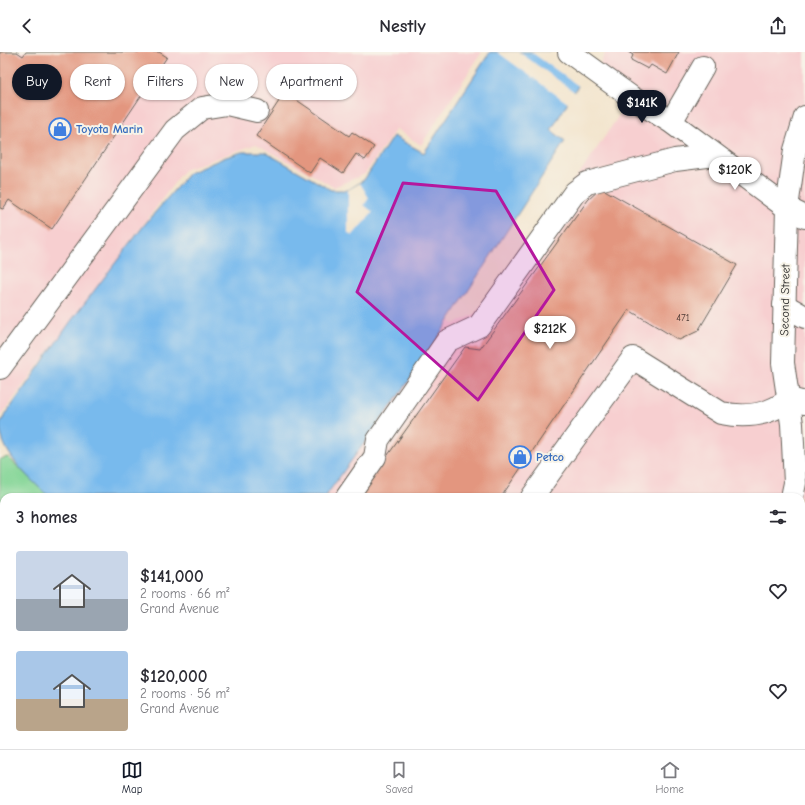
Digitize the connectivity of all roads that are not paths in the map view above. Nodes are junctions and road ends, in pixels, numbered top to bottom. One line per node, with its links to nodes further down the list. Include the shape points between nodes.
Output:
1 (569, 52): 5 (main road, via 631,97)
2 (703, 67): 5 (main road)
3 (257, 111): 10 (main road, via 227,104 202,108 175,130)
4 (805, 117): 7 (main road, Second Street, via 795,150)
5 (671, 122): 6 (main road)
6 (715, 155): 7 (main road); 13 (main road, via 675,160 587,183 575,192 479,326 447,341 378,440 376,457)
7 (796, 212): 8 (main road, Second Street)
8 (784, 304): 9 (main road); 11 (main road, Second Street, via 783,363)
9 (805, 317)
10 (0, 368)
11 (797, 401): 12 (main road, Second Street, via 792,424); 14 (main road, via 766,413 735,416 721,413 633,358)
12 (793, 490)
13 (350, 493)
14 (535, 493)

